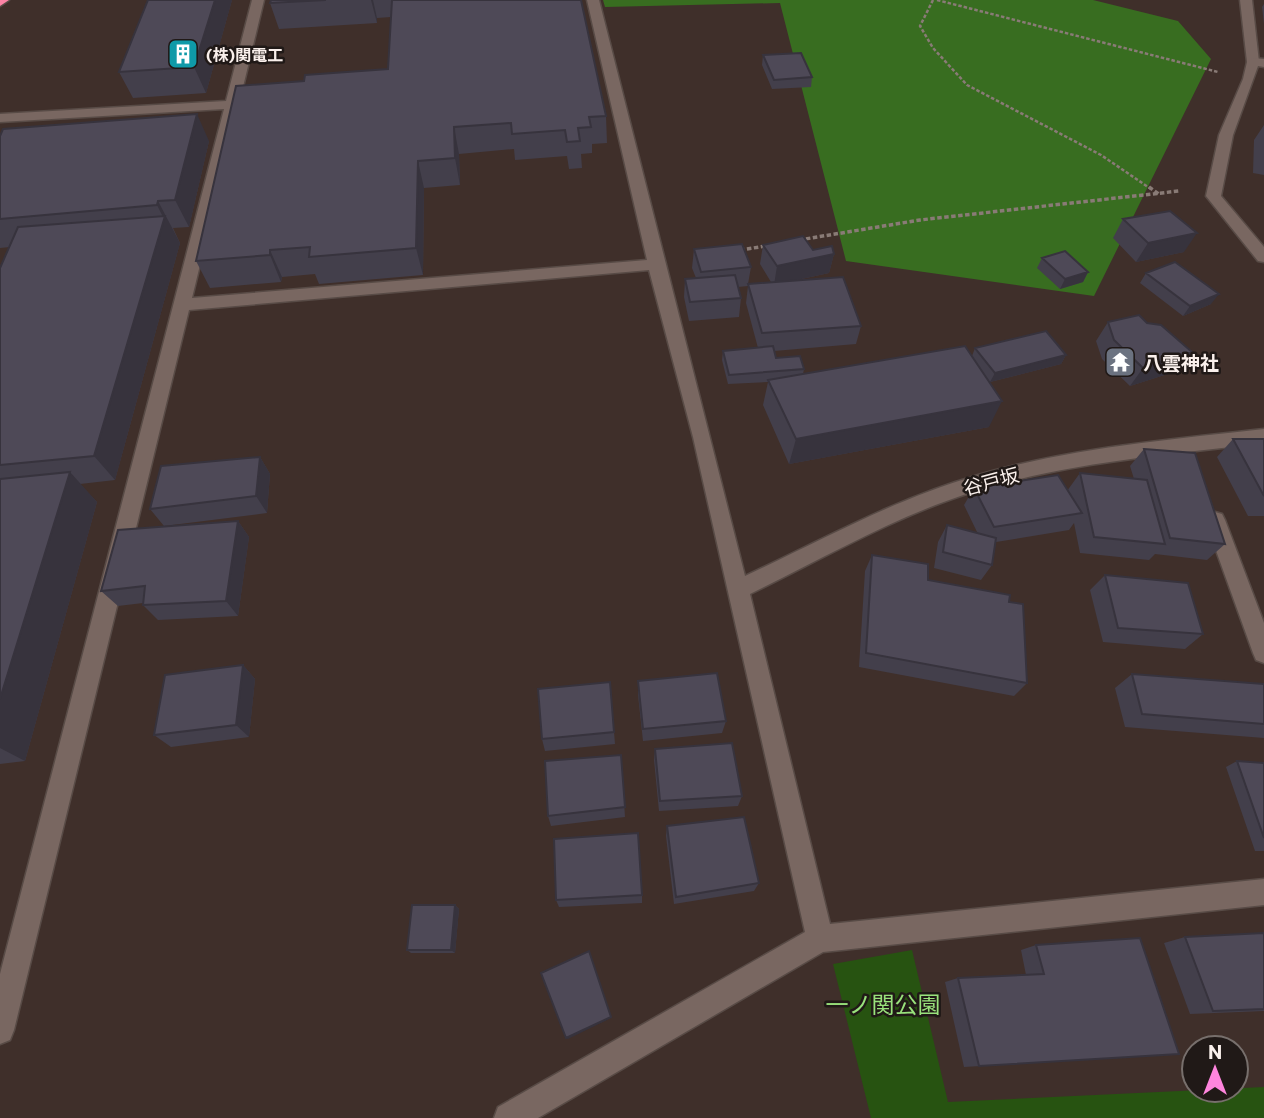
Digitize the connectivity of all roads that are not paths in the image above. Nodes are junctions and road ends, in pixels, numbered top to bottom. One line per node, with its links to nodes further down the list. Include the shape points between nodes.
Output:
1 (257, 0): 5 (street)
2 (593, 0): 8 (street)
3 (1246, 0): 4 (street)
4 (1258, 62): 7 (street, via 1226,135 1213,196)
5 (231, 105): 6 (street); 9 (street)
6 (0, 118)
7 (1264, 257)
8 (656, 264): 9 (street); 12 (street)
9 (181, 305): 16 (street)
10 (1264, 436): 12 (street, 谷戸坂, via 1190,452 1089,460 997,478 935,497)
11 (1207, 497): 13 (street)
12 (737, 590): 15 (street)
13 (1264, 653)
14 (1264, 892): 15 (street)
15 (820, 939): 17 (street)
16 (0, 1030)
17 (509, 1118)

